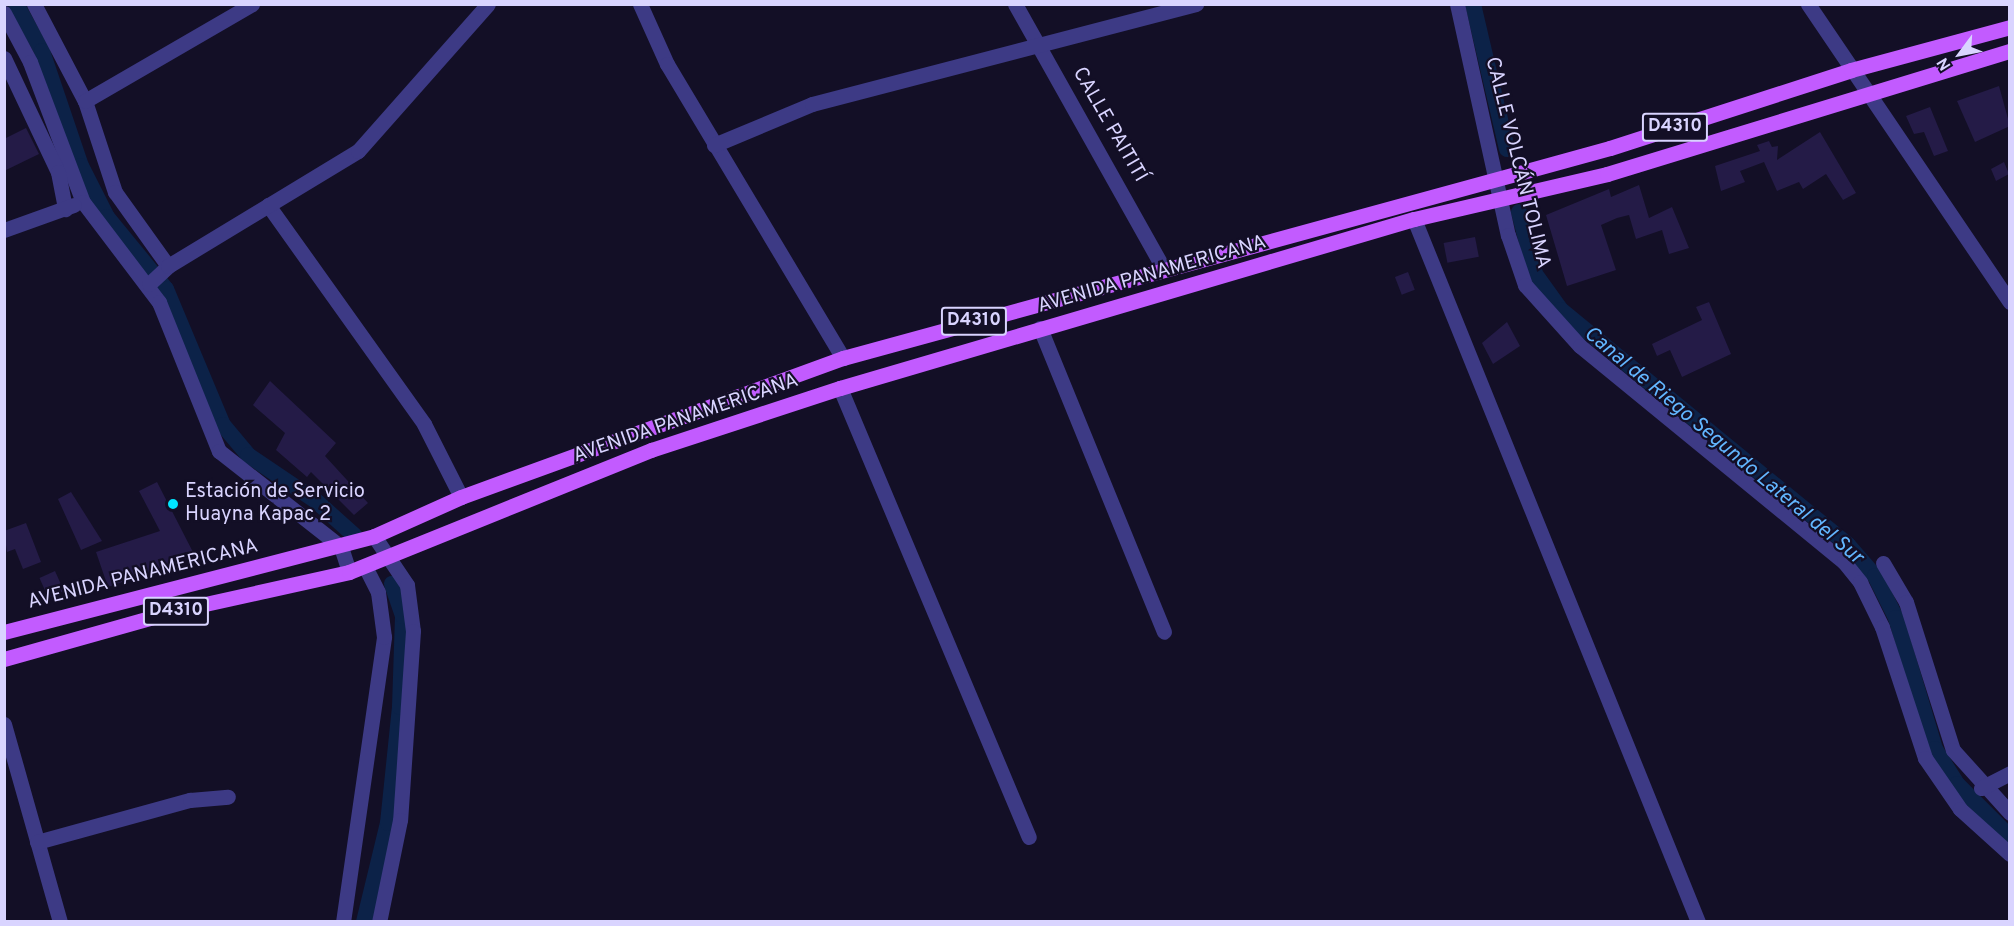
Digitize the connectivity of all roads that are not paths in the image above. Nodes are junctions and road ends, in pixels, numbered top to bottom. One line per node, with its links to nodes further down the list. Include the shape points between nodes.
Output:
1 (34, 4): 16 (street)
2 (252, 4): 16 (street)
3 (488, 4): 21 (street, via 358,152)
4 (640, 4): 17 (street)
5 (1015, 4): 11 (street, CALLE PAITITÍ)
6 (1196, 4): 11 (street)
7 (1457, 4): 18 (street, CALLE VOLCÁN TOLIMA)
8 (1808, 4): 14 (street)
9 (4, 13): 19 (street, via 30,62)
10 (2010, 27): 14 (main road, AVENIDA PANAMERICANA / D4310)
11 (1040, 48): 17 (street, via 812,104); 26 (street, CALLE PAITITÍ)
12 (2010, 51): 15 (main road, AVENIDA PANAMERICANA / D4310)
13 (6, 67): 22 (street, via 58,172)
14 (1851, 70): 15 (street); 18 (main road, AVENIDA PANAMERICANA / D4310, via 1610,147)
15 (1866, 92): 20 (main road, AVENIDA PANAMERICANA / D4310); 28 (street)
16 (85, 101): 25 (street, via 115,192)
17 (714, 145): 30 (street)
18 (1496, 176): 20 (street, CALLE VOLCÁN TOLIMA); 26 (main road, AVENIDA PANAMERICANA / D4310)
19 (83, 202): 22 (street); 27 (street)
20 (1502, 202): 23 (main road, AVENIDA PANAMERICANA / D4310); 49 (street, CALLE VOLCÁN TOLIMA, via 1521,277 1558,327 1822,542 1860,582 1881,627 1925,758 1960,809)
21 (268, 206): 25 (street); 32 (street, via 424,424)
22 (64, 209): 24 (street)
23 (1414, 219): 29 (main road, AVENIDA PANAMERICANA / D4310); 53 (street)
24 (4, 230)
25 (167, 267): 27 (street)
26 (1163, 268): 30 (main road, AVENIDA PANAMERICANA / D4310)
27 (150, 283): 34 (street, via 219,451)
28 (2010, 302)
29 (1040, 328): 31 (main road, AVENIDA PANAMERICANA / D4310); 40 (street)
30 (843, 358): 32 (main road, AVENIDA PANAMERICANA / D4310)
31 (840, 388): 35 (main road, AVENIDA PANAMERICANA / D4310, via 651,450); 47 (street)
32 (461, 497): 33 (main road, AVENIDA PANAMERICANA / D4310)
33 (374, 536): 34 (main road, AVENIDA PANAMERICANA / D4310); 35 (street)
34 (341, 547): 38 (street); 39 (main road, AVENIDA PANAMERICANA / D4310)
35 (388, 558): 37 (main road, AVENIDA PANAMERICANA / D4310); 52 (street, via 407,585 413,631 400,820)
36 (1883, 563): 44 (street, via 1906,602 1953,750)
37 (365, 566): 38 (main road, AVENIDA PANAMERICANA / D4310); 51 (street, via 378,592 384,637)
38 (349, 572): 41 (main road, AVENIDA PANAMERICANA / D4310, via 178,610)
39 (4, 632)
40 (1164, 632)
41 (4, 659)
42 (4, 724): 48 (street)
43 (2010, 773): 44 (street)
44 (1982, 788): 46 (street)
45 (228, 797): 48 (street, via 190,800)
46 (2010, 813)
47 (1029, 837)
48 (37, 842): 50 (street)
49 (2010, 854)
50 (60, 921)
51 (343, 921)
52 (380, 921)
53 (1698, 921)

